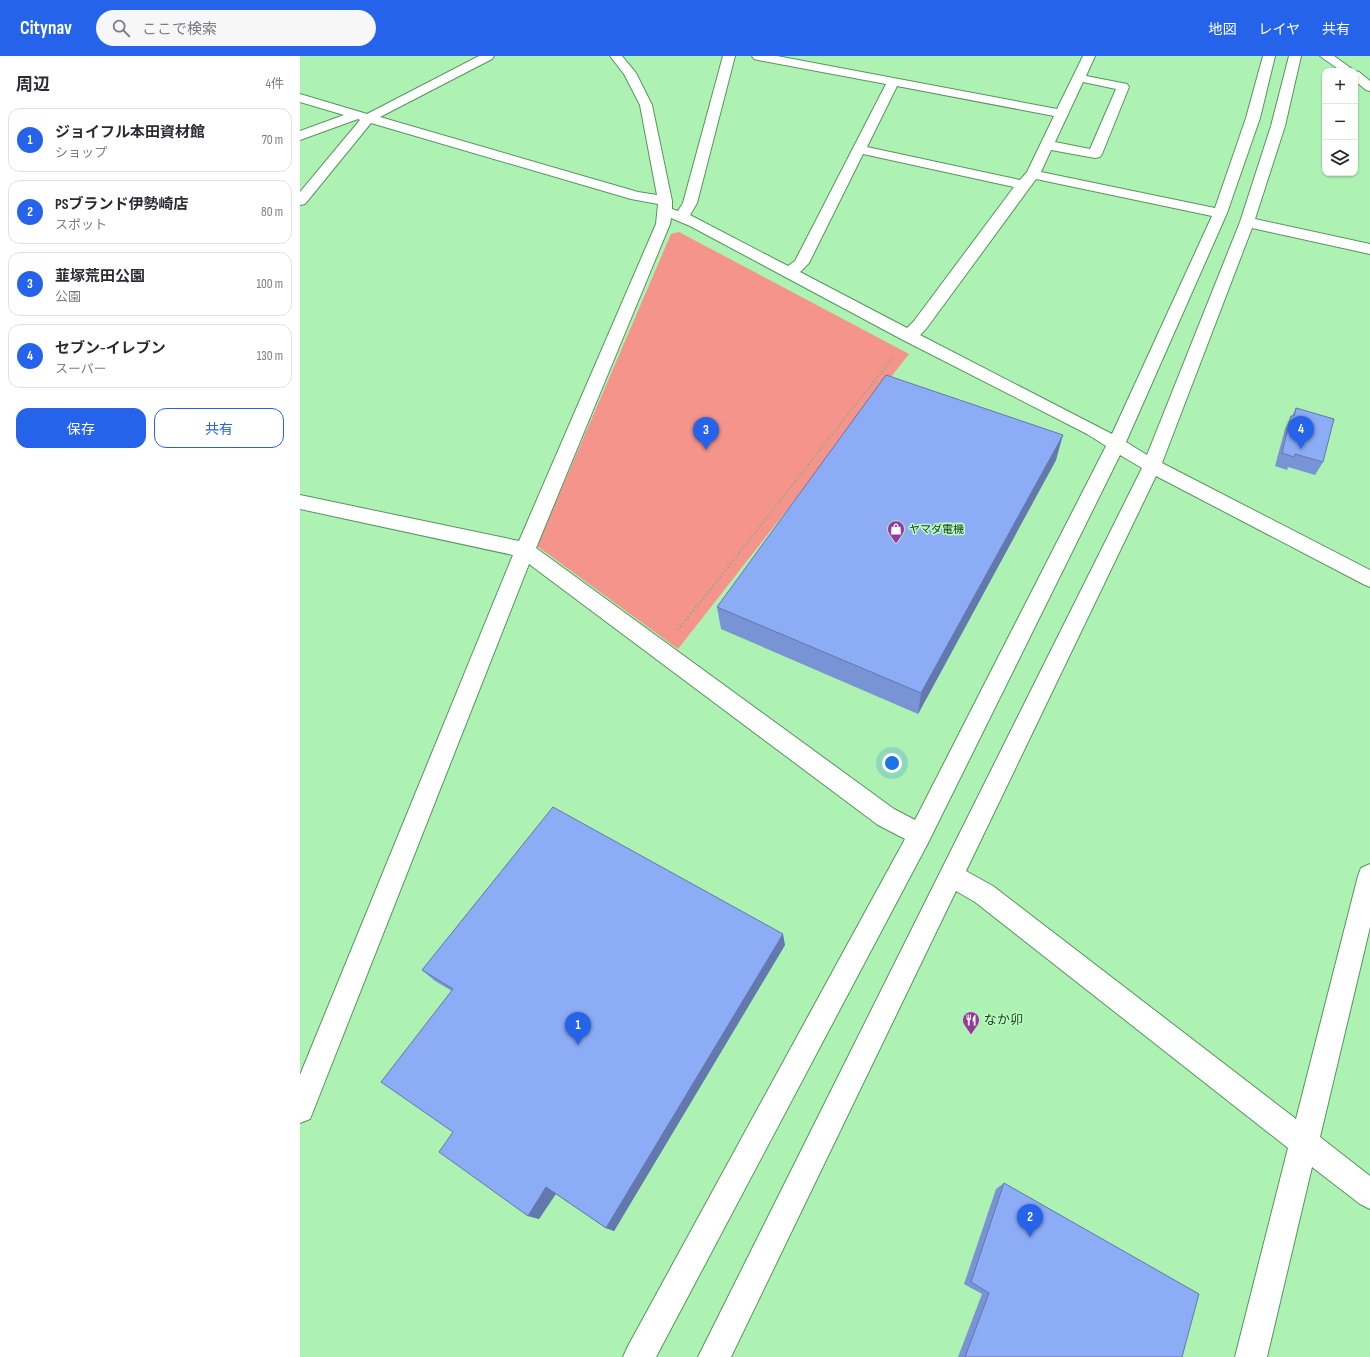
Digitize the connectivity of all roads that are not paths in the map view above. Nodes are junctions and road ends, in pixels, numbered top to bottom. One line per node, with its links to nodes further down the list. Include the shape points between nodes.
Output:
1 (488, 56): 14 (street)
2 (616, 56): 20 (street, via 632,78 646,105)
3 (729, 56): 20 (street, via 690,203)
4 (758, 56): 11 (street)
5 (1089, 56): 10 (street)
6 (1269, 56): 21 (street, via 1253,118)
7 (1296, 56): 22 (street, via 1278,126)
8 (1326, 56): 9 (street)
9 (1344, 68)
10 (1079, 78): 13 (street); 16 (street, via 1123,88 1095,154)
11 (893, 82): 13 (street); 17 (street)
12 (300, 98): 14 (street)
13 (1062, 114): 16 (street)
14 (362, 117): 15 (street); 19 (street); 20 (street, via 636,196)
15 (300, 136)
16 (1047, 145): 18 (street)
17 (859, 149): 18 (street, via 939,167); 24 (street, via 801,263)
18 (1028, 179): 21 (street); 25 (street, via 920,325)
19 (300, 202)
20 (671, 210): 24 (street); 29 (street)
21 (1220, 213): 26 (street)
22 (1247, 222): 23 (street); 27 (street)
23 (1370, 249)
24 (790, 273): 25 (street)
25 (909, 336): 26 (street)
26 (1116, 444): 27 (street); 31 (street)
27 (1152, 466): 30 (street); 32 (street)
28 (300, 502): 29 (street)
29 (525, 550): 31 (street, via 886,817); 34 (street)
30 (1370, 579)
31 (920, 835): 37 (street)
32 (951, 876): 35 (street, via 984,894); 38 (street)
33 (1370, 876): 35 (street)
34 (300, 1109)
35 (1303, 1141): 36 (street); 39 (street)
36 (1370, 1194)
37 (639, 1357)
38 (714, 1357)
39 (1250, 1357)

